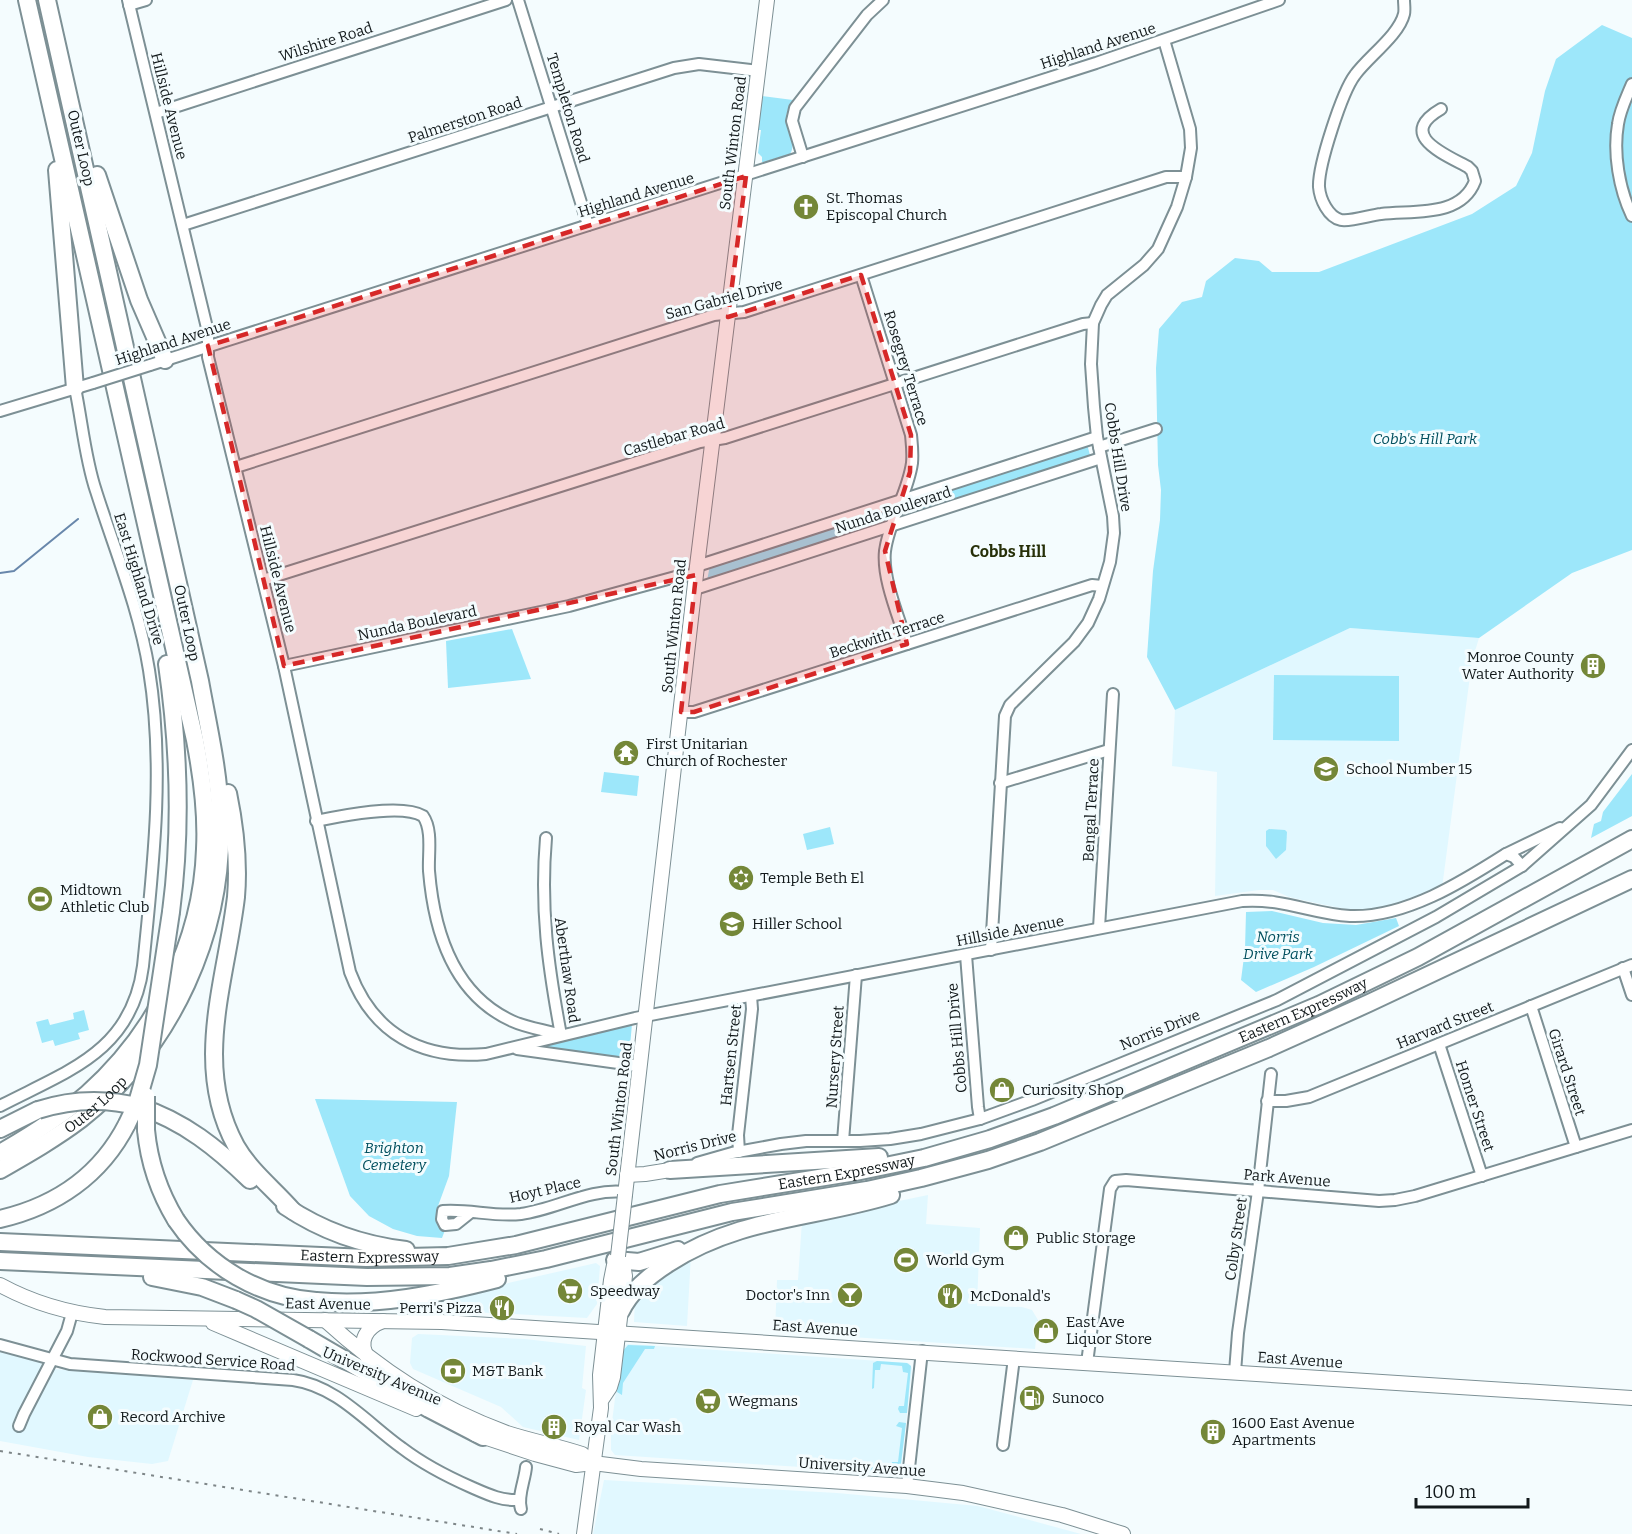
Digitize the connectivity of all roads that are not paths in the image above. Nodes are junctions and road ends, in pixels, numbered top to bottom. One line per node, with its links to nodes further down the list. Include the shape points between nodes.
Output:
1 (27, 0): 16 (highway, Outer Loop)
2 (48, 0): 15 (highway, Outer Loop)
3 (146, 0): 10 (street)
4 (506, 0): 19 (street, Wilshire Road)
5 (518, 0): 17 (street, Templeton Road)
6 (767, 0): 13 (main road, South Winton Road)
7 (883, 0): 20 (street, via 795,108 792,120)
8 (1279, 0): 11 (street, Highland Avenue)
9 (1404, 0): 18 (street, via 1404,14 1397,27 1346,91 1319,177 1327,209 1343,221 1435,210 1464,198 1475,181 1472,171 1432,148 1423,132 1427,119)
10 (129, 3): 19 (street, Hillside Avenue)
11 (1244, 5): 12 (street, Highland Avenue)
12 (1164, 40): 20 (street, Highland Avenue); 22 (street, Cobbs Hill Drive, via 1190,129)
13 (759, 71): 17 (street, Palmerston Road, via 688,65); 21 (main road, South Winton Road)
14 (1632, 84): 23 (street, via 1616,139 1620,180)
15 (71, 102): 30 (highway); 46 (highway, Outer Loop)
16 (52, 106): 32 (highway); 40 (highway, Outer Loop)
17 (552, 108): 24 (street, Palmerston Road); 25 (street, Templeton Road)
18 (1441, 109)
19 (156, 113): 24 (street, Hillside Avenue)
20 (803, 157): 21 (street, Highland Avenue)
21 (746, 176): 25 (street, Highland Avenue); 27 (main road, South Winton Road)
22 (1186, 177): 26 (street, San Gabriel Drive, via 1167,177); 28 (street, Cobbs Hill Drive, via 1158,249 1107,295)
23 (1632, 216)
24 (183, 225): 29 (street, Hillside Avenue)
25 (588, 225): 29 (street, Highland Avenue)
26 (861, 275): 27 (street, San Gabriel Drive); 31 (street, Rosegrey Terrace)
27 (729, 314): 35 (main road, South Winton Road); 37 (street, San Gabriel Drive, via 714,315)
28 (1093, 323): 31 (street, Castlebar Road); 36 (street, Cobbs Hill Drive, via 1091,364)
29 (208, 346): 30 (street, Highland Avenue); 37 (street, Hillside Avenue)
30 (158, 362): 32 (street, Highland Avenue, bridge)
31 (896, 384): 35 (street, Castlebar Road); 38 (street, Rosegrey Terrace, via 913,453)
32 (75, 388): 33 (street, Highland Avenue); 75 (street, East Highland Drive, via 95,488 138,617 153,696 157,801 144,966 130,1012 102,1048 77,1066)
33 (0, 411)
34 (1156, 429): 36 (street, Nunda Boulevard)
35 (712, 441): 41 (main road, South Winton Road); 42 (street, Castlebar Road)
36 (1099, 447): 38 (street, Nunda Boulevard); 39 (street, Nunda Boulevard); 43 (street, Cobbs Hill Drive, via 1114,533)
37 (236, 467): 42 (street, Hillside Avenue)
38 (900, 500): 39 (street, Rosegrey Terrace); 41 (street, Nunda Boulevard)
39 (891, 527): 41 (street, Nunda Boulevard); 44 (street, Rosegrey Terrace, via 885,551 886,571)
40 (151, 553): 71 (highway, bridge, via 178,753 178,843); 83 (highway, Outer Loop, via 204,795 204,863 195,917 171,982 127,1052 68,1110)
41 (696, 576): 45 (street, Nunda Boulevard, via 679,576 569,606); 48 (main road, South Winton Road)
42 (263, 580): 45 (street, Hillside Avenue)
43 (1102, 586): 44 (street, Beckwith Terrace, via 1092,585); 51 (street, Cobbs Hill Drive, via 1082,632 1007,711)
44 (907, 645): 48 (street, Beckwith Terrace, via 694,712)
45 (284, 666): 53 (street, Hillside Avenue)
46 (200, 681): 86 (highway, Outer Loop, via 217,776 221,831 215,899 200,952 178,1003 156,1039 117,1086 92,1109); 91 (highway, via 228,792 237,856 234,908 214,1037 215,1086 223,1117 239,1150 258,1177)
47 (1113, 694): 49 (street, Bengal Terrace)
48 (681, 712): 67 (main road, South Winton Road)
49 (1109, 750): 51 (street); 59 (street, Bengal Terrace)
50 (1632, 750): 52 (street, Norris Drive)
51 (1000, 783): 60 (street, Cobbs Hill Drive)
52 (1576, 819): 56 (street, Hillside Avenue); 57 (street, Norris Drive)
53 (316, 821): 68 (street, via 390,811 421,814 426,819 432,901 455,970 490,1010 514,1022); 70 (street, Hillside Avenue, via 350,972 374,1016 405,1041 443,1054 464,1056)
54 (546, 838): 68 (street, Aberthaw Road, via 545,941)
55 (1632, 839): 80 (highway, Eastern Expressway, via 1424,954 1325,1002 1054,1116)
56 (1506, 854): 57 (street); 59 (street, Hillside Avenue, via 1441,892 1381,913 1349,916 1258,900)
57 (1522, 866): 76 (street, Norris Drive, via 1436,917 1277,1000)
58 (1632, 879): 84 (highway, Eastern Expressway, via 1294,1037 1105,1117)
59 (1100, 928): 60 (street, Hillside Avenue)
60 (991, 950): 61 (street, Hillside Avenue)
61 (966, 955): 63 (street, Hillside Avenue); 76 (street, Cobbs Hill Drive)
62 (1628, 966): 64 (street); 66 (street, Harvard Street)
63 (856, 975): 65 (street, Hillside Avenue); 79 (street, Nursery Street)
64 (1632, 995)
65 (752, 996): 67 (street, Hillside Avenue); 82 (street, Hartsen Street)
66 (1531, 1006): 69 (street, Harvard Street); 81 (street, Girard Street)
67 (646, 1017): 68 (street, Hillside Avenue); 72 (main road, South Winton Road)
68 (561, 1035): 70 (street, Hillside Avenue)
69 (1439, 1044): 74 (street, Harvard Street, via 1310,1096); 88 (street, Homer Street)
70 (511, 1048): 72 (street, Hillside Avenue)
71 (151, 1051): 93 (highway, bridge, via 127,1125 107,1156 57,1198); 97 (highway, bridge, via 146,1130 155,1176 176,1220 204,1252 238,1277 278,1294 316,1301 364,1302 497,1279)
72 (640, 1066): 87 (main road, South Winton Road)
73 (1271, 1074): 74 (street, Colby Street)
74 (1267, 1101): 89 (street, Colby Street)
75 (0, 1106)
76 (980, 1119): 79 (street, Norris Drive, via 905,1137)
77 (0, 1128): 91 (highway, bridge, via 61,1104 115,1102 141,1107 191,1131)
78 (1632, 1130): 81 (street, Park Avenue)
79 (843, 1141): 82 (street, Norris Drive, via 792,1142)
80 (963, 1147): 85 (highway, via 859,1160); 96 (highway, Eastern Expressway, via 877,1168 707,1197)
81 (1576, 1147): 88 (street, Park Avenue)
82 (739, 1152): 85 (street, Norris Drive)
83 (0, 1153)
84 (1001, 1156): 94 (highway, via 878,1199); 97 (highway, Eastern Expressway, via 895,1184 712,1217)
85 (670, 1170): 87 (main road, Norris Drive)
86 (0, 1172)
87 (627, 1174): 90 (main road, South Winton Road)
88 (1482, 1176): 89 (street, Park Avenue, via 1395,1200)
89 (1258, 1191): 113 (street, Park Avenue, via 1114,1182); 114 (street, Colby Street)
90 (625, 1193): 92 (street, Hoyt Place, via 601,1192 525,1213 499,1216); 98 (main road, South Winton Road, bridge)
91 (293, 1211): 96 (highway, via 338,1234 379,1246 433,1251)
92 (471, 1212)
93 (0, 1219)
94 (725, 1234): 98 (highway, via 642,1262); 102 (highway, via 659,1270 633,1293)
95 (0, 1242): 96 (highway, Eastern Expressway, via 386,1258 448,1256)
96 (503, 1248)
97 (586, 1249): 100 (highway, Eastern Expressway, via 491,1270 415,1278)
98 (618, 1259): 102 (main road, South Winton Road, via 625,1273); 107 (main road, South Winton Road)
99 (6, 1261): 100 (highway, Eastern Expressway)
100 (65, 1264): 117 (highway, bridge, via 182,1282 236,1300)
101 (0, 1285): 103 (main road, East Avenue)
102 (621, 1311): 107 (main road, South Winton Road)
103 (72, 1313): 104 (main road, East Avenue); 112 (street)
104 (193, 1319): 105 (main road, East Avenue); 117 (main road, University Avenue, via 226,1328)
105 (325, 1320): 106 (main road, East Avenue); 110 (main road, University Avenue)
106 (383, 1321): 107 (main road, East Avenue); 110 (main road, via 364,1337)
107 (612, 1332): 109 (main road, East Avenue); 119 (main road, South Winton Road, via 612,1380 602,1399)
108 (0, 1345): 112 (street, Rockwood Service Road)
109 (922, 1351): 111 (main road, East Avenue); 121 (street)
110 (368, 1358): 119 (main road, University Avenue, via 412,1388 467,1417 578,1453)
111 (1014, 1358): 113 (main road, East Avenue); 118 (street)
112 (51, 1360): 116 (street); 120 (street, Rockwood Service Road, via 313,1384 435,1470 499,1499 520,1504)
113 (1087, 1363): 114 (main road, East Avenue)
114 (1235, 1372): 115 (main road, East Avenue)
115 (1632, 1398)
116 (20, 1426)
117 (483, 1437): 119 (main road, University Avenue, via 572,1464)
118 (1003, 1445)
119 (593, 1463): 121 (main road, University Avenue); 122 (main road, South Winton Road)
120 (526, 1467)
121 (907, 1486): 123 (main road, University Avenue, via 1016,1504)
122 (584, 1534)
123 (1123, 1534)

